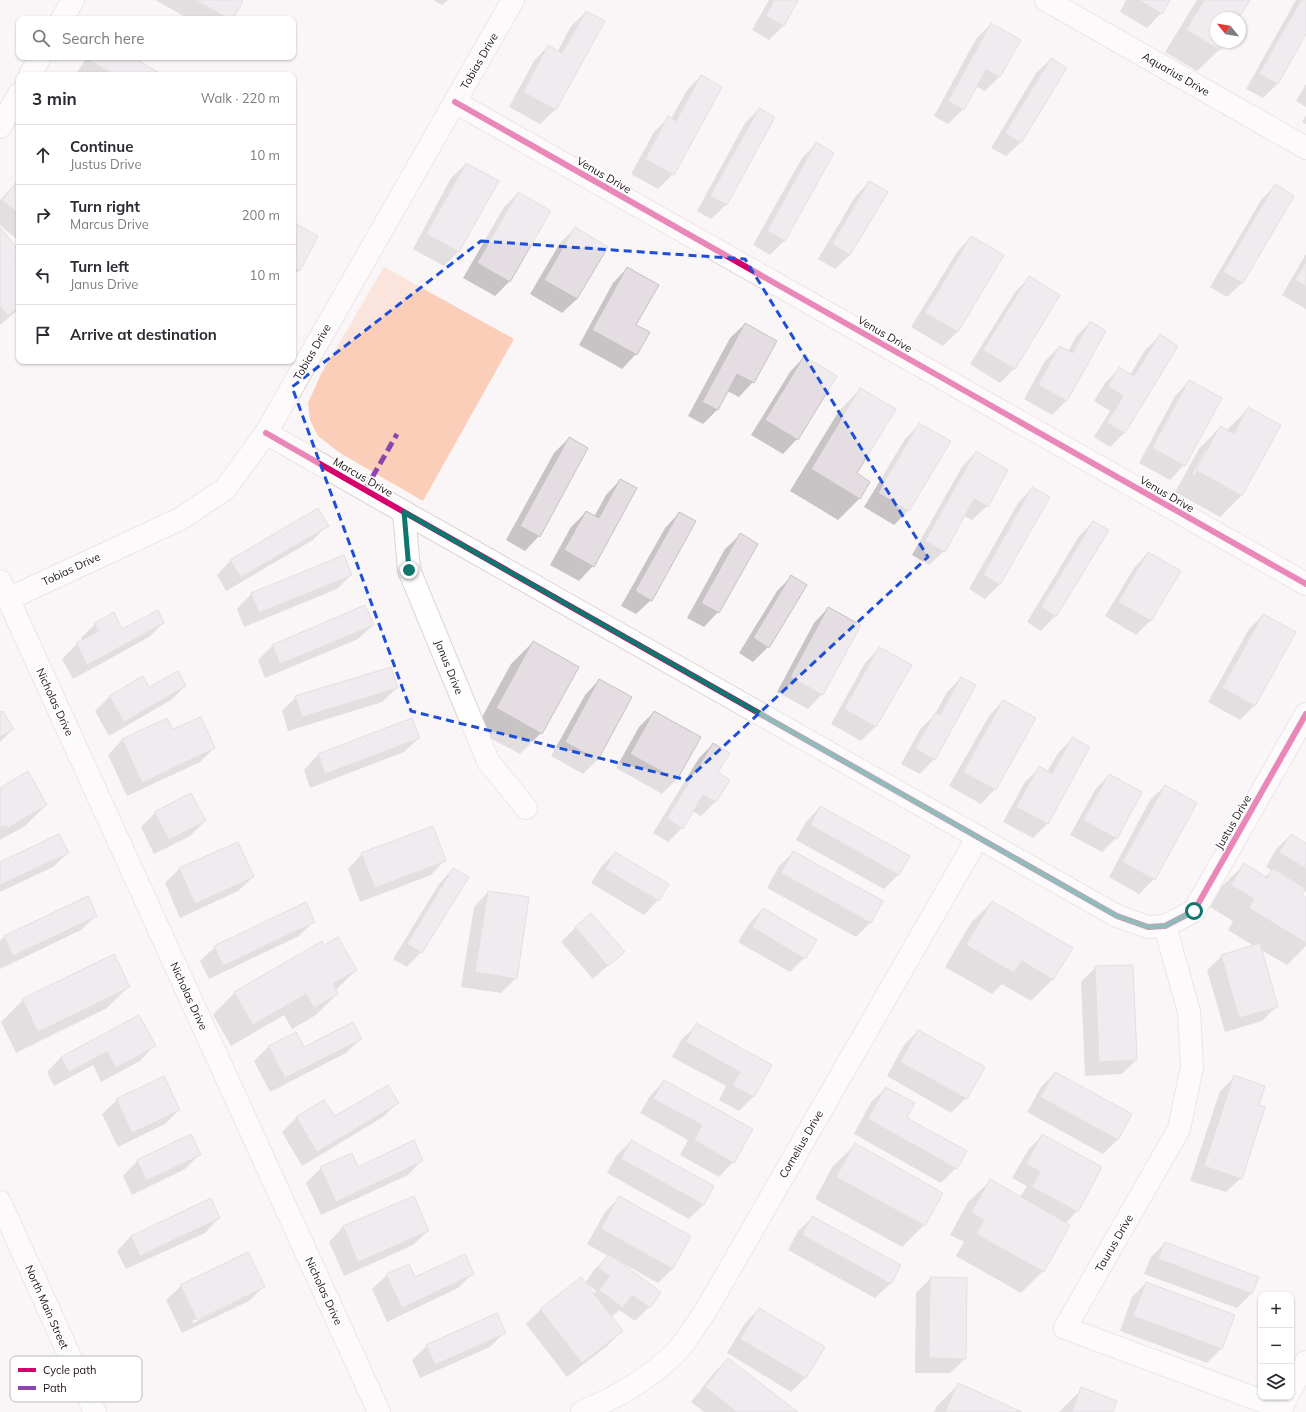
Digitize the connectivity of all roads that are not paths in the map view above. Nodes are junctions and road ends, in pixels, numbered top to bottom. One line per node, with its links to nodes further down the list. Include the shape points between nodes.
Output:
1 (73, 0): 4 (street)
2 (513, 0): 8 (street, Tobias Drive)
3 (1046, 0): 10 (street, Aquarius Drive)
4 (64, 16)
5 (38, 60): 6 (street)
6 (32, 72)
7 (16, 99): 9 (street)
8 (455, 102): 11 (street, Tobias Drive); 13 (street, Venus Drive)
9 (0, 127)
10 (1306, 148)
11 (266, 433): 12 (street, Marcus Drive); 14 (street, Tobias Drive, via 225,489 180,519)
12 (404, 512): 16 (street, Janus Drive, via 409,570 488,761); 17 (street, Marcus Drive)
13 (1306, 584)
14 (4, 590): 28 (street, Nicholas Drive)
15 (1306, 714): 18 (street, Justus Drive, via 1194,911)
16 (526, 808)
17 (978, 837): 18 (street, Marcus Drive, via 1117,916 1148,927); 29 (street, Cornelius Drive, via 705,1312 678,1349 646,1378 612,1399)
18 (1165, 926): 23 (street, Taurus Drive, via 1189,1012 1192,1067 1179,1129 1065,1328)
19 (0, 1202): 20 (street, North Main Street)
20 (69, 1356)
21 (1306, 1362): 22 (street)
22 (1294, 1384)
23 (1258, 1399)
24 (1259, 1400): 25 (street, Taurus Drive, via 1281,1408)
25 (1285, 1400)
26 (90, 1402): 27 (street, North Main Street)
27 (94, 1412)
28 (379, 1412)
29 (582, 1412)

